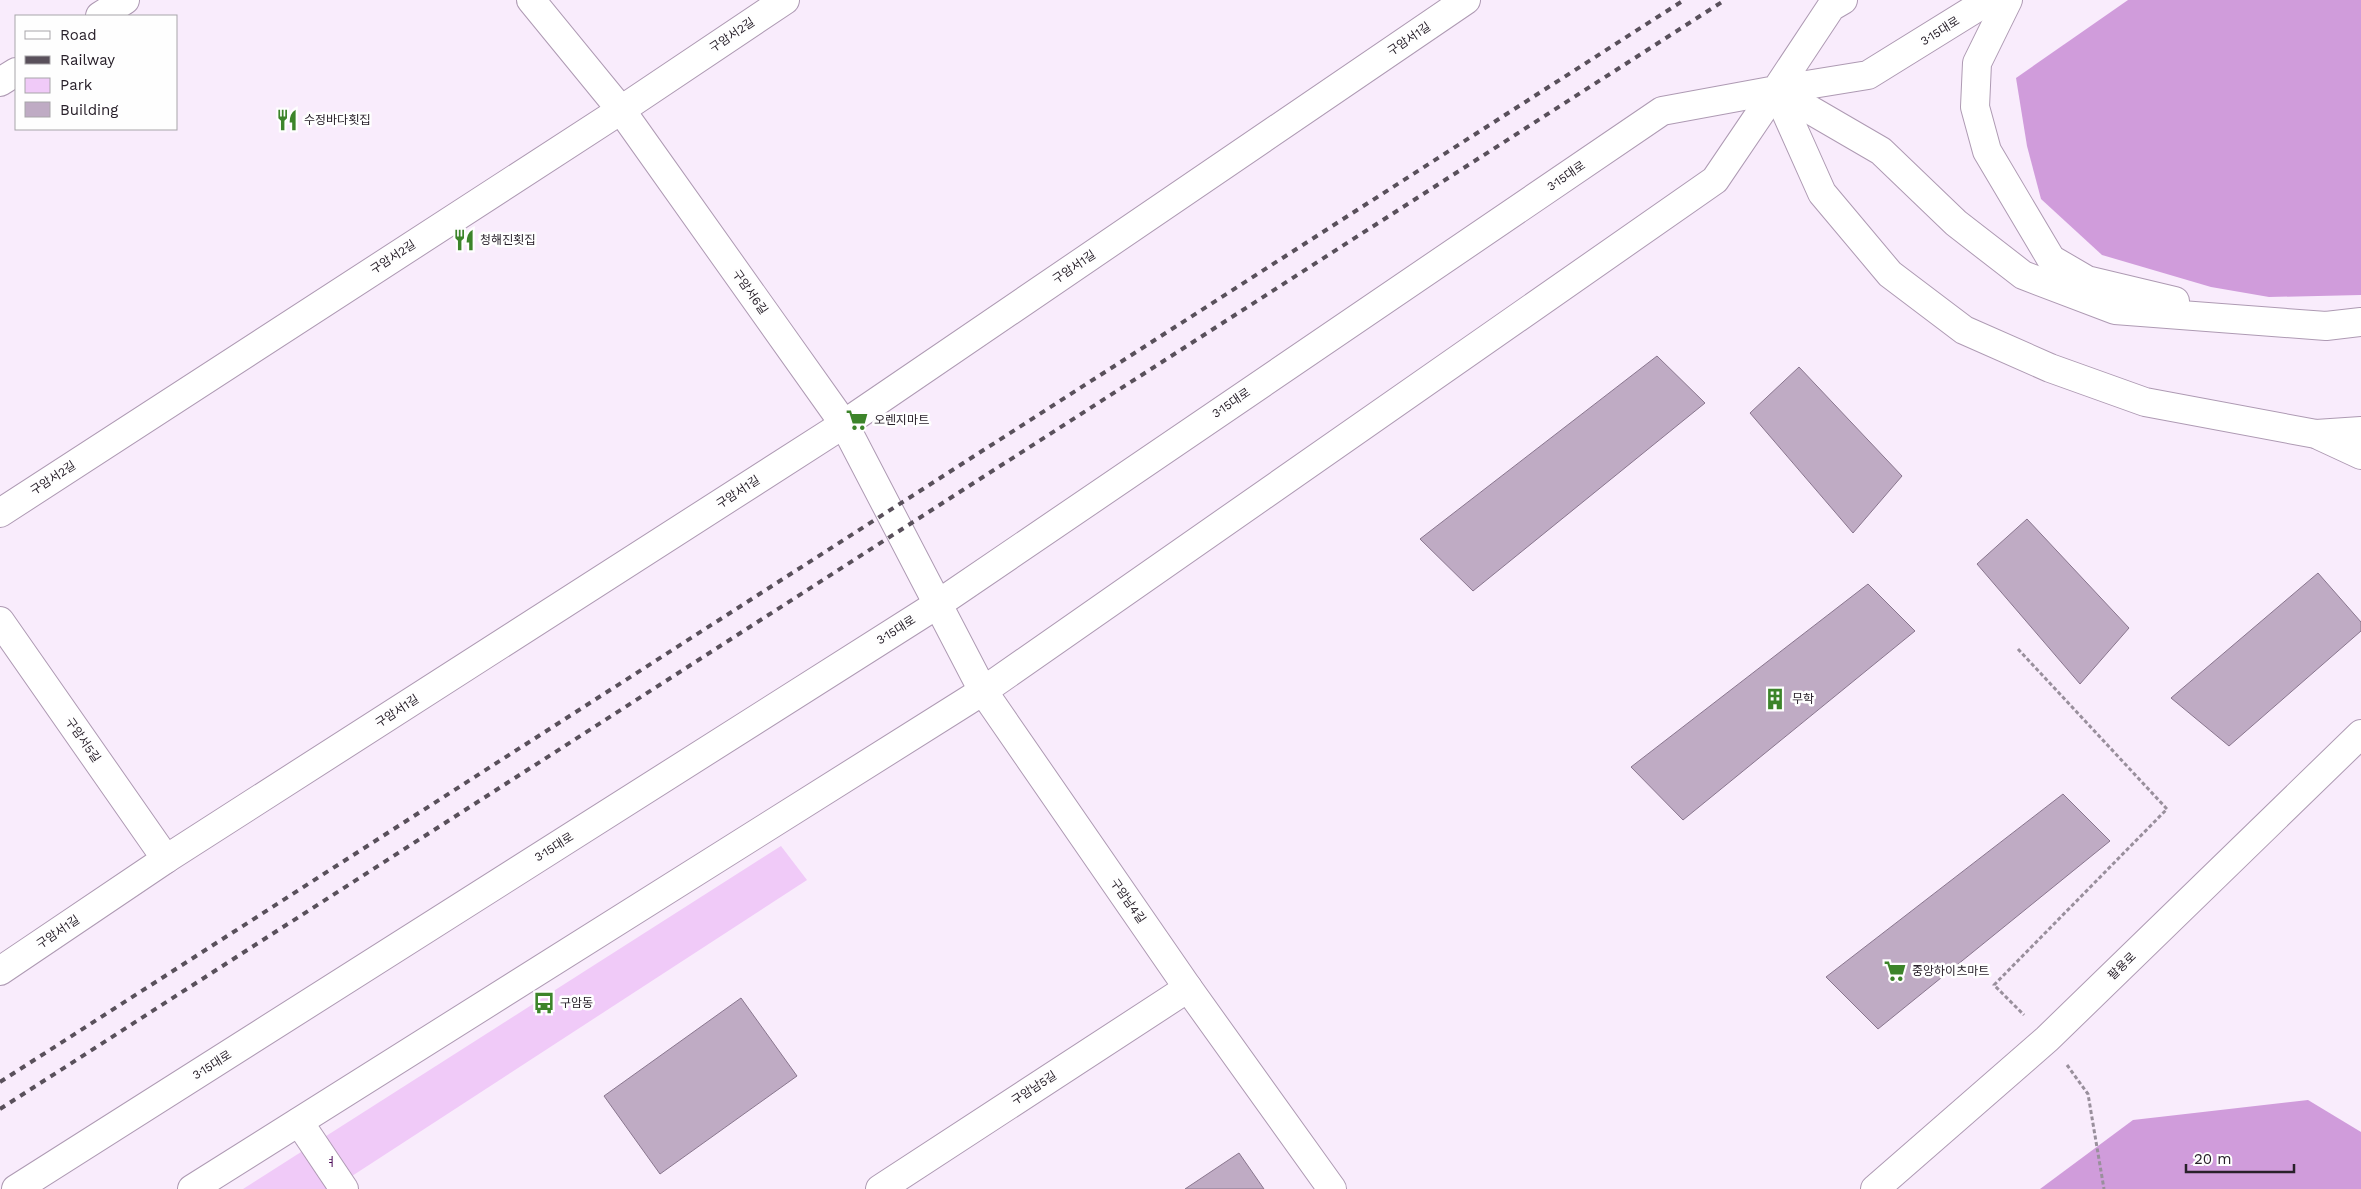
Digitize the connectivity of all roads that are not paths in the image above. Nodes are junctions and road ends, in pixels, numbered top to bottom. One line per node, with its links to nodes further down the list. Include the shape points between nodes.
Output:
1 (125, 0): 8 (main road)
2 (531, 0): 12 (main road, 구암서6길)
3 (785, 0): 12 (main road, 구암서2길)
4 (1843, 0): 11 (main road, via 1831,7)
5 (1989, 0): 11 (main road, 3·15대로, via 1868,75)
6 (2008, 0): 13 (main road, via 1976,63 1975,106 1987,151 2051,259 2088,280)
7 (1463, 1): 15 (main road, 구암서1길)
8 (102, 15)
9 (15, 73): 10 (main road)
10 (0, 82)
11 (1776, 90): 13 (main road, via 1881,151 1956,223 2023,275 2115,310); 17 (main road, via 1822,193 1890,274 1964,330 2050,368 2145,402); 20 (main road, 3·15대로, via 1662,111); 22 (main road, via 1715,180)
12 (621, 110): 15 (main road, 구암서6길); 19 (main road, 구암서2길)
13 (2244, 318): 14 (main road, via 2326,326)
14 (2361, 322)
15 (844, 424): 20 (main road, 구암서6길); 24 (main road, 구암서1길)
16 (2361, 431): 17 (main road)
17 (2316, 434): 18 (main road)
18 (2361, 455)
19 (0, 512)
20 (938, 604): 22 (main road, 구암남4길); 28 (main road, 3·15대로)
21 (0, 621): 24 (main road, 구암서5길)
22 (983, 691): 26 (main road, 구암남4길); 27 (main road)
23 (2361, 734): 33 (main road, 팔용로, via 2047,1039)
24 (166, 859): 25 (main road, 구암서1길)
25 (0, 970)
26 (1188, 988): 31 (main road, 구암남5길); 32 (main road, 구암남4길)
27 (299, 1122): 29 (main road); 30 (main road)
28 (16, 1189)
29 (192, 1189)
30 (344, 1189)
31 (880, 1189)
32 (1332, 1189)
33 (1875, 1189)

